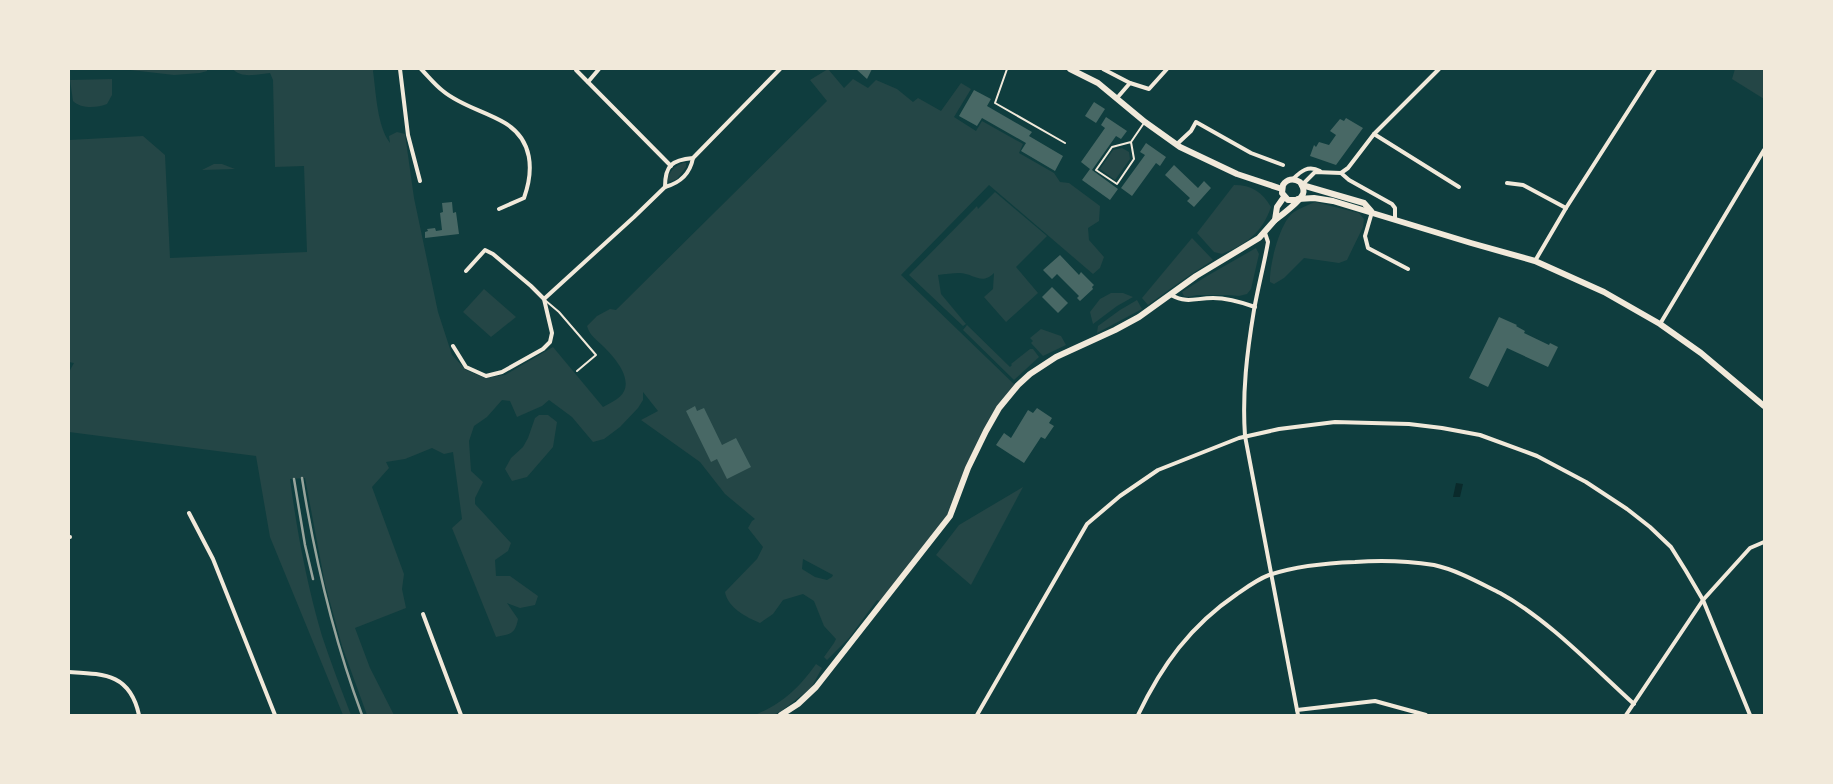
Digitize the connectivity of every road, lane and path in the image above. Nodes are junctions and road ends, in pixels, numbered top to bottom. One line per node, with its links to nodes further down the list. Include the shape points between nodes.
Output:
1 (400, 69): 27 (street, via 408,135)
2 (421, 69): 35 (street, via 442,91 468,107 506,123 522,139 531,161 524,198)
3 (577, 69): 12 (street)
4 (599, 69): 12 (street)
5 (780, 69): 21 (street)
6 (1008, 69): 17 (lane, via 995,103)
7 (1070, 69): 14 (main road, via 1098,83)
8 (1103, 69): 13 (street)
9 (1167, 69): 13 (street, via 1149,89)
10 (1439, 69): 16 (street)
11 (1655, 69): 36 (street)
12 (588, 82): 23 (street)
13 (1130, 83): 14 (street)
14 (1117, 98): 15 (main road)
15 (1145, 122): 18 (lane); 19 (main road)
16 (1374, 134): 25 (street, via 1348,168); 31 (street)
17 (1065, 142)
18 (1131, 142): 18 (lane, via 1112,147 1096,170 1117,184 1134,159)
19 (1177, 144): 22 (street, via 1196,122 1246,150); 32 (main road, via 1237,174)
20 (1764, 150): 47 (street)
21 (693, 158): 23 (street, via 679,159); 30 (street, via 685,176)
22 (1283, 165)
23 (671, 166): 30 (street, via 665,174)
24 (1322, 172): 25 (street); 26 (street, via 1308,168); 29 (street, via 1314,173)
25 (1340, 173): 39 (street, via 1392,204)
26 (1293, 179): 29 (main road); 32 (main road, via 1285,182)
27 (420, 181)
28 (1507, 183): 36 (street, via 1523,185)
29 (1302, 185): 34 (main road, via 1303,194); 37 (main road, via 1364,203)
30 (664, 187): 45 (street)
31 (1459, 187)
32 (1282, 189): 33 (main road)
33 (1284, 197): 34 (main road); 38 (main road, via 1277,207)
34 (1297, 200): 37 (main road, via 1333,201); 38 (main road)
35 (499, 208)
36 (1566, 208): 41 (street)
37 (1372, 212): 39 (main road); 42 (street, via 1365,236 1368,248)
38 (1275, 220): 40 (main road)
39 (1395, 220): 41 (main road)
40 (1265, 232): 44 (main road); 46 (street, via 1266,252)
41 (1535, 261): 47 (main road, via 1604,292)
42 (1408, 269)
43 (466, 271): 45 (street, via 485,250)
44 (1171, 295): 46 (street, via 1184,300 1231,299); 63 (main road, via 1130,322 1043,365 1018,385 986,431 948,519 816,687)
45 (544, 300): 48 (street, via 552,333 550,342 502,372 486,376 466,367); 49 (lane, via 559,312 596,355)
46 (1255, 307): 51 (street, via 1244,380)
47 (1660, 324): 50 (main road, via 1701,353)
48 (453, 346)
49 (578, 371)
50 (1764, 406)
51 (1245, 436): 54 (street); 55 (street, via 1335,422 1373,422 1442,428 1514,446 1586,482 1650,527 1671,547); 64 (street, via 1158,470 1087,524)
52 (190, 513): 61 (street, via 213,560)
53 (1764, 542): 55 (street, via 1750,548)
54 (1271, 575): 58 (street, via 1310,566 1374,561 1436,566 1466,576 1533,614); 59 (street); 65 (street, via 1231,598 1180,645)
55 (1703, 600): 58 (street); 69 (street)
56 (423, 614): 62 (street)
57 (69, 672): 60 (street, via 106,675 124,684 137,703)
58 (1634, 704): 68 (street)
59 (1297, 710): 66 (street); 67 (street, via 1375,701)
60 (139, 715)
61 (275, 715)
62 (461, 715)
63 (781, 715)
64 (977, 715)
65 (1138, 715)
66 (1298, 715)
67 (1426, 715)
68 (1626, 715)
69 (1750, 715)

